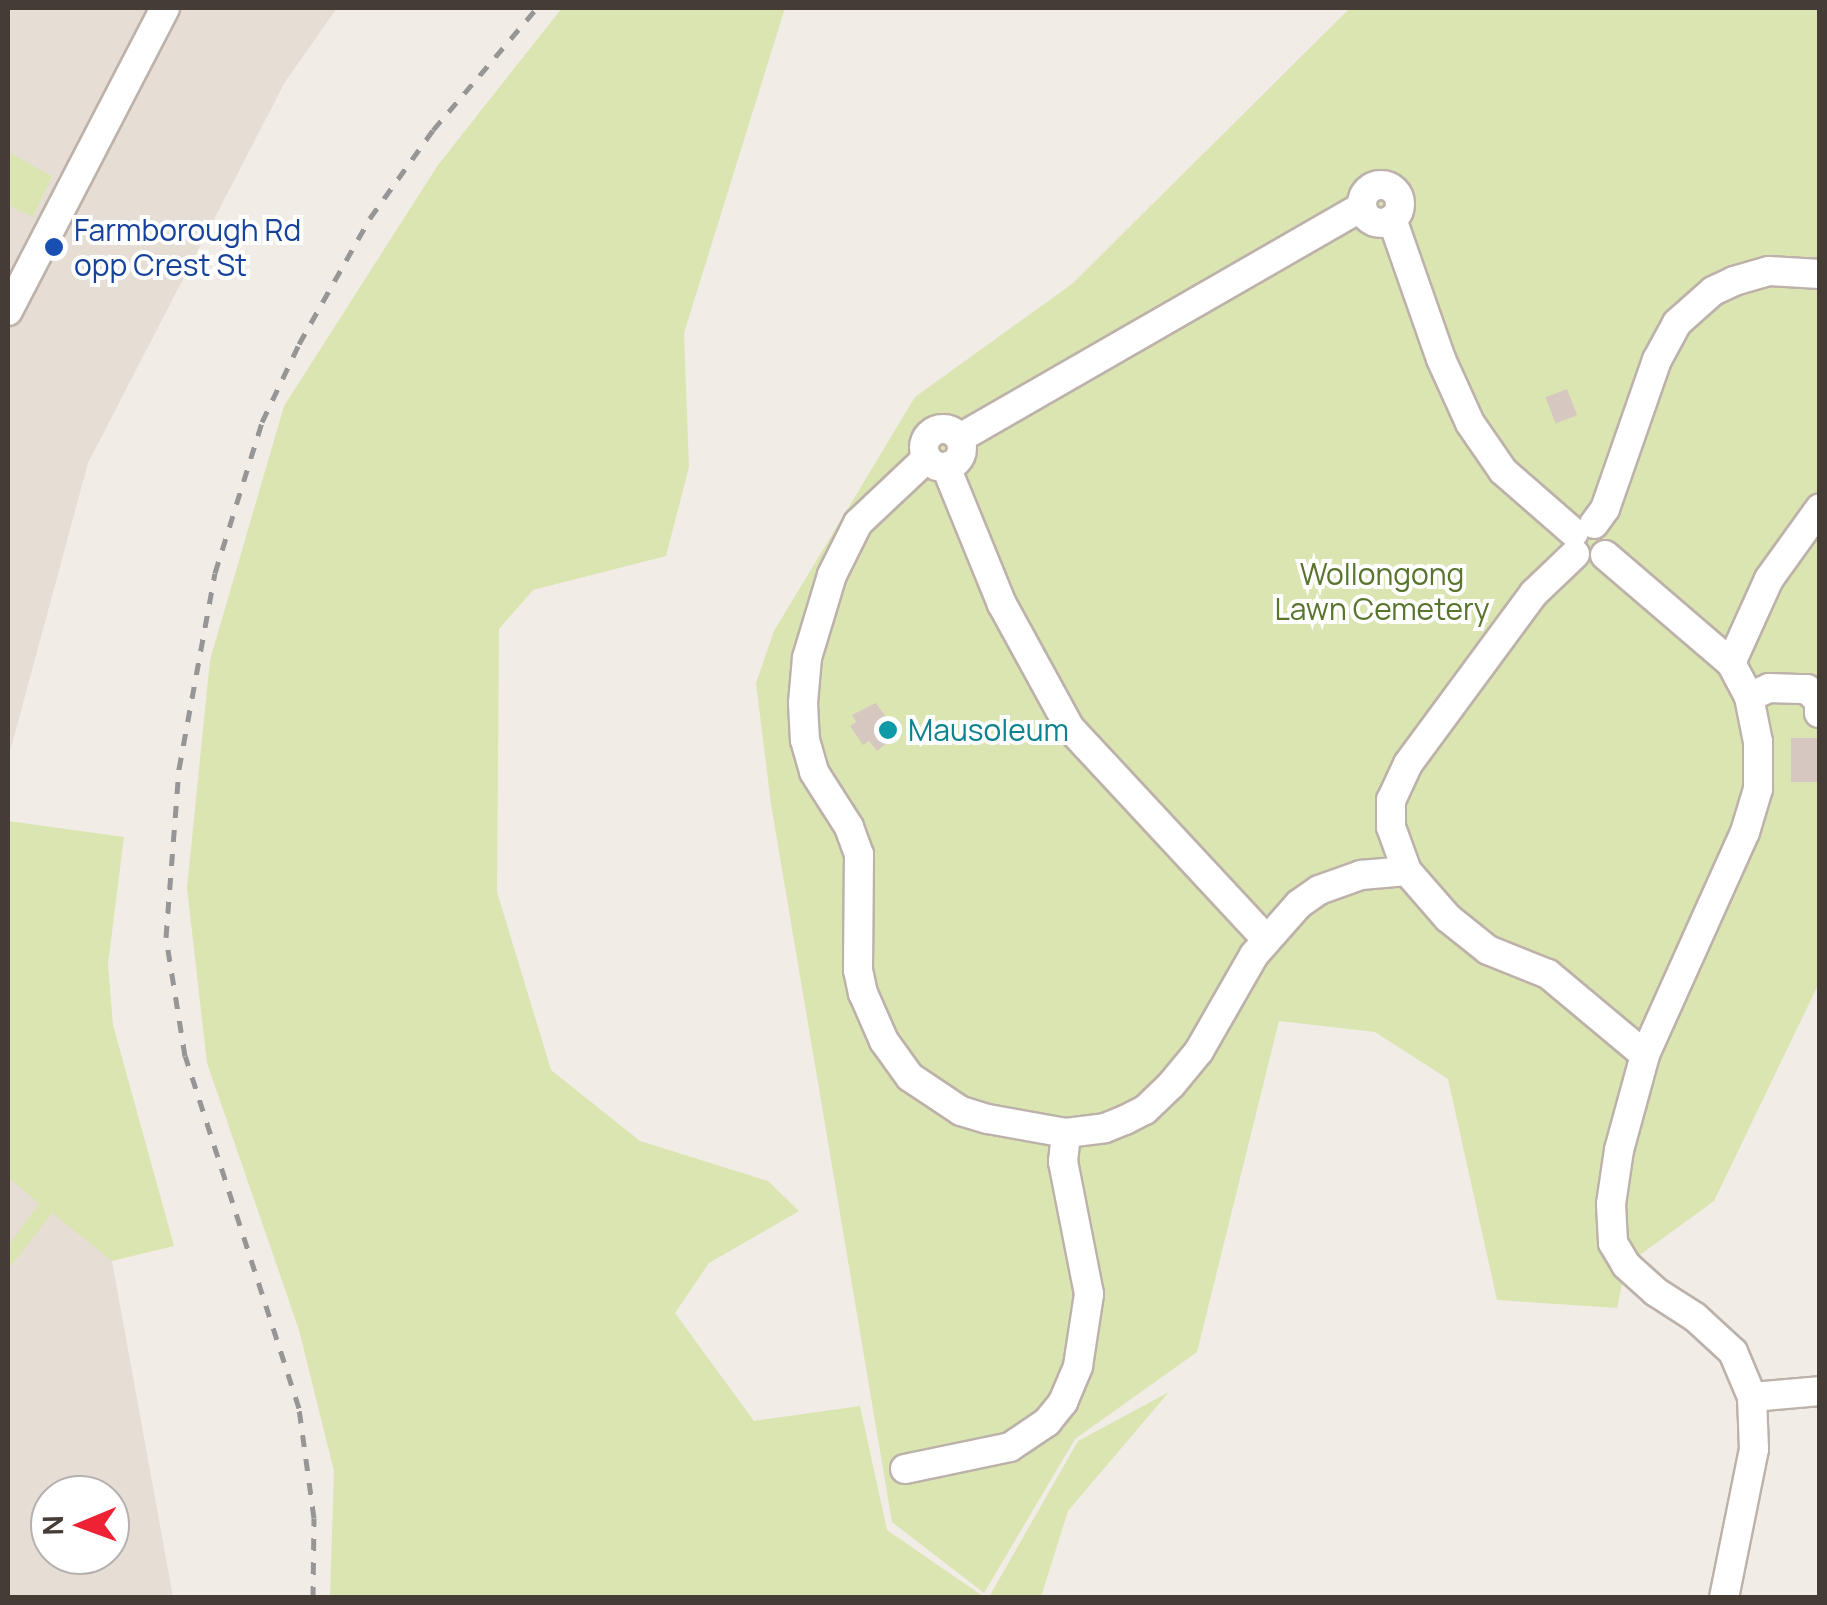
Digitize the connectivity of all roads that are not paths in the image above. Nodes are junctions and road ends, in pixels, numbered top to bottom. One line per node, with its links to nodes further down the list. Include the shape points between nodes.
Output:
1 (165, 8): 3 (street)
2 (1820, 274): 6 (street, via 1769,271 1734,281 1677,323 1656,360 1605,509)
3 (8, 311)
4 (936, 463): 6 (street, via 924,443 933,431 948,429 960,438 1362,207 1374,221 1392,219 1470,424 1503,471); 11 (street, via 1070,728); 13 (street, via 858,524 832,575 808,658 804,740 814,772 860,854 858,970 884,1041 910,1077 961,1112)
5 (1820, 508): 7 (street, via 1768,579)
6 (1581, 537): 7 (street, via 1594,562 1605,555); 10 (street, via 1408,764 1391,800 1391,827)
7 (1731, 663): 8 (street)
8 (1750, 696): 9 (street, via 1769,688 1807,689 1819,700); 12 (street, via 1758,742 1758,790 1750,818)
9 (1819, 712)
10 (1408, 871): 11 (street, via 1361,875 1319,890); 12 (street, via 1448,918 1488,950 1548,974)
11 (1266, 938): 13 (street, via 1199,1052 1171,1085 1125,1120)
12 (1645, 1055): 15 (street, via 1619,1150 1613,1243 1626,1265 1733,1352)
13 (1066, 1132): 16 (street, via 1063,1162 1090,1294 1078,1366 1063,1402 1010,1447)
14 (1820, 1391): 15 (street)
15 (1752, 1397): 17 (street, via 1754,1449)
16 (905, 1470)
17 (1724, 1598)

